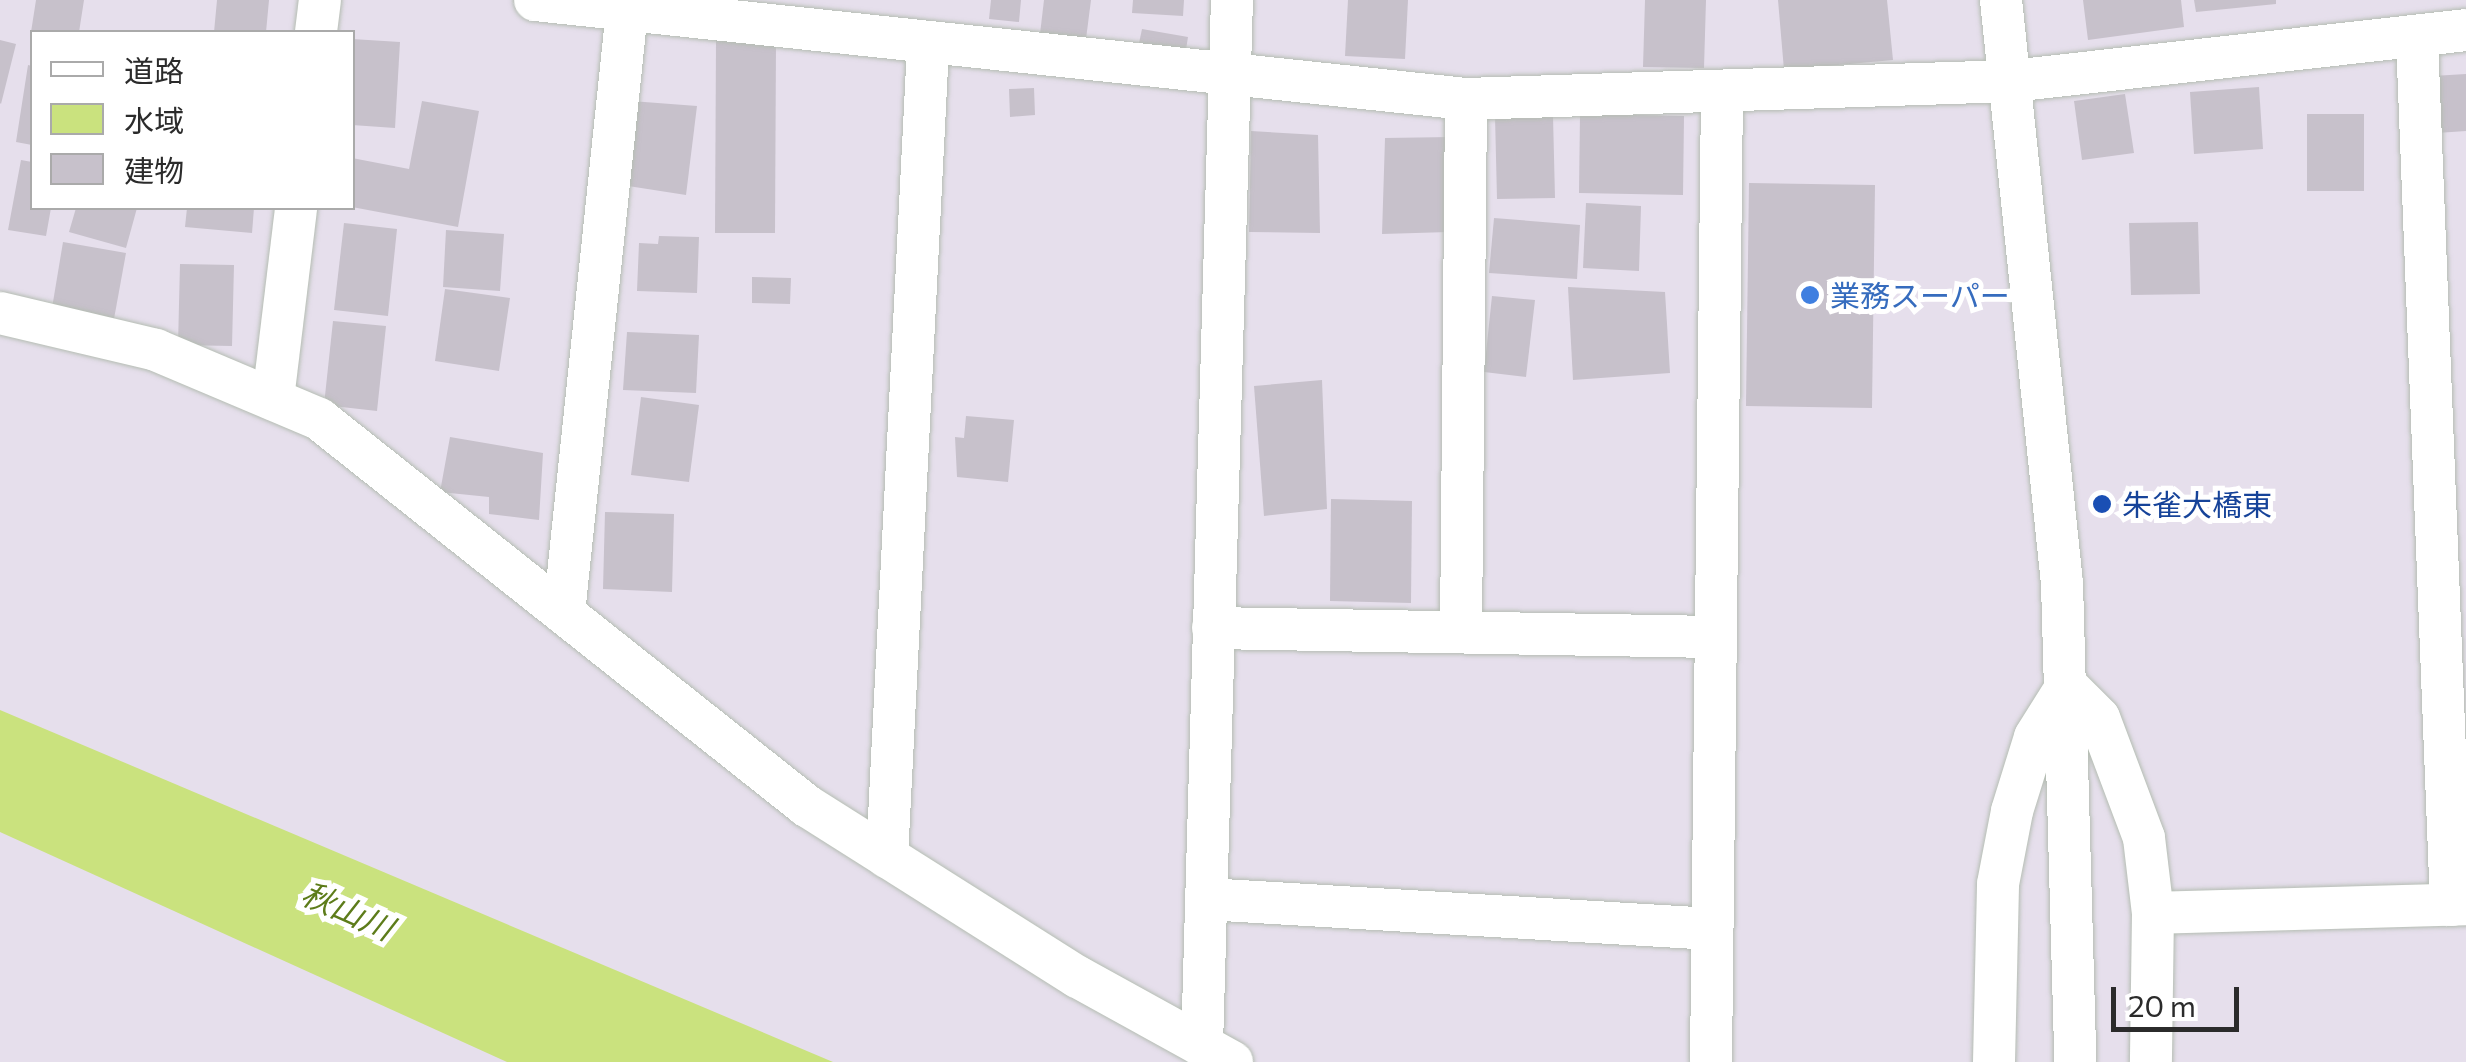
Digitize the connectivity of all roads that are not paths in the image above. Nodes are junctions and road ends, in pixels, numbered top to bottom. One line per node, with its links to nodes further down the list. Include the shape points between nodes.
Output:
1 (320, 0): 6 (street)
2 (535, 0): 5 (street)
3 (1232, 0): 10 (street)
4 (2000, 0): 11 (street)
5 (628, 11): 9 (street); 17 (street)
6 (316, 30)
7 (2466, 30): 8 (street)
8 (2417, 39): 11 (street); 24 (street)
9 (928, 47): 10 (street); 22 (street)
10 (1226, 79): 13 (street); 18 (street)
11 (2012, 81): 12 (street); 21 (street)
12 (1722, 96): 13 (street); 20 (street)
13 (1466, 99): 19 (street)
14 (296, 210): 16 (street)
15 (0, 314): 16 (street, via 156,350)
16 (273, 399): 17 (street, via 319,419)
17 (564, 613): 22 (street, via 807,806)
18 (1212, 628): 19 (street); 23 (street)
19 (1461, 632): 20 (street)
20 (1716, 637): 26 (street)
21 (2067, 686): 25 (street, via 2099,718 2124,770); 29 (street, via 2035,737 1998,884); 30 (street)
22 (887, 857): 27 (street)
23 (1206, 899): 26 (street); 27 (street)
24 (2459, 904): 25 (street)
25 (2153, 913): 31 (street)
26 (1712, 928): 28 (street)
27 (1217, 1054)
28 (1711, 1062)
29 (1994, 1062)
30 (2075, 1062)
31 (2151, 1062)

